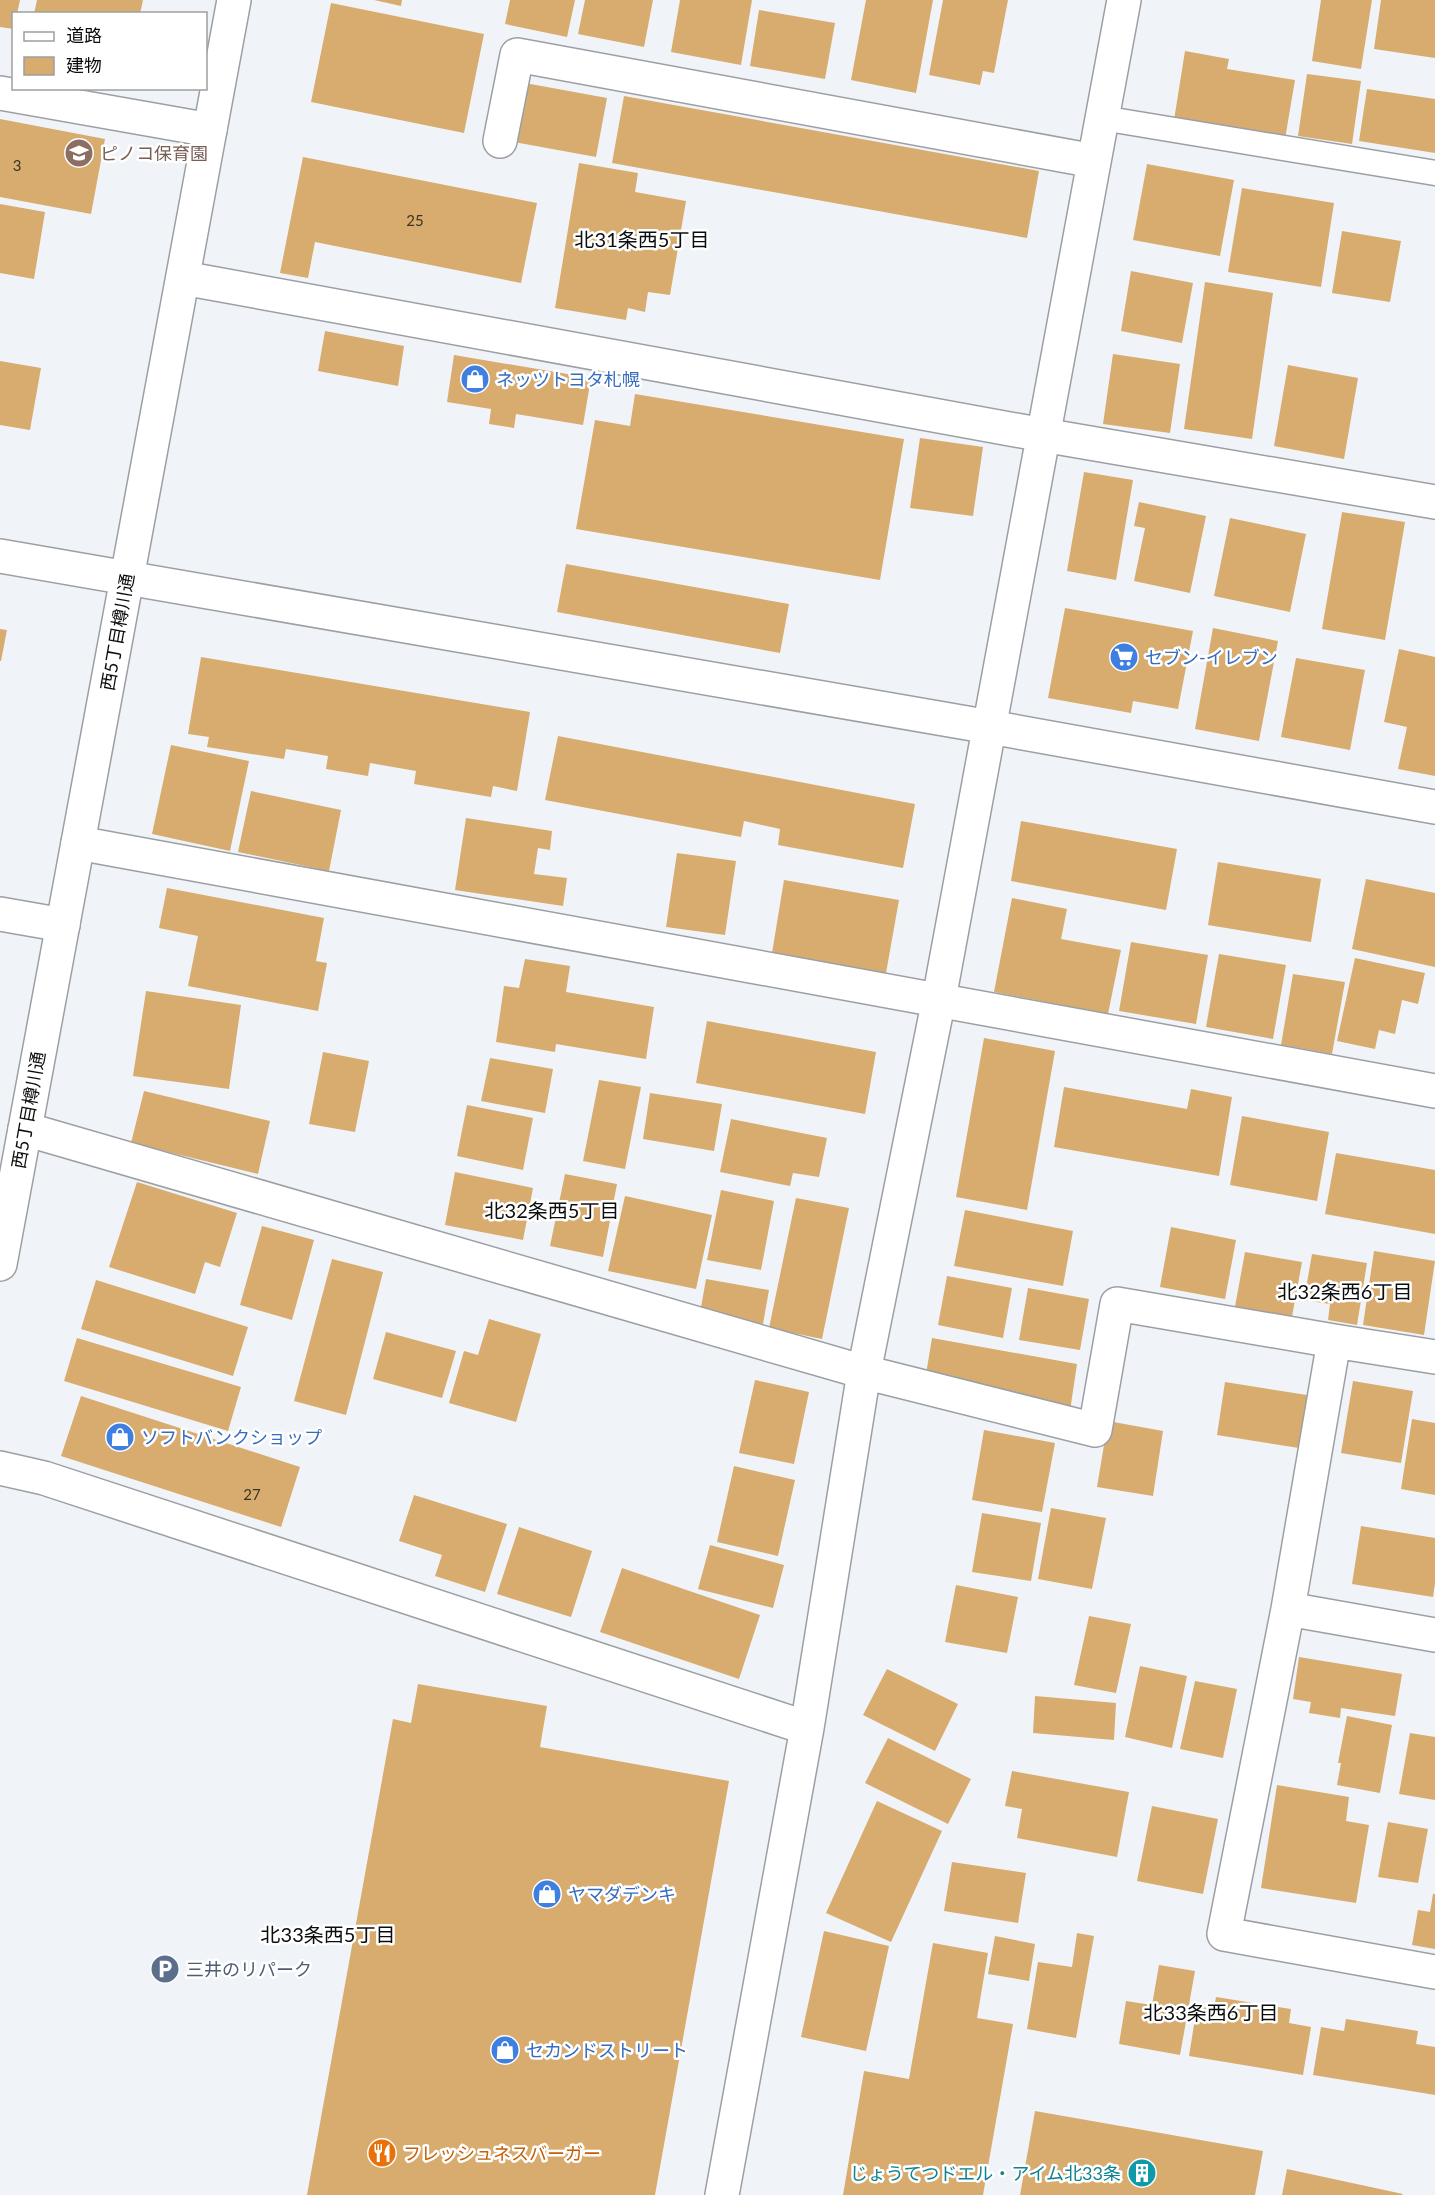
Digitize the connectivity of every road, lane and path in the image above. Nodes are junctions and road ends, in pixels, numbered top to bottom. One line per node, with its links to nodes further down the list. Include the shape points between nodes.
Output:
1 (234, 0): 5 (street, 西5丁目樽川通)
2 (1124, 0): 4 (street)
3 (0, 93): 5 (street)
4 (1102, 118): 7 (street); 8 (lane)
5 (210, 130): 9 (street, 西5丁目樽川通)
6 (500, 141): 7 (street, via 517,55)
7 (1094, 161): 10 (street)
8 (1435, 173)
9 (183, 278): 10 (street); 13 (street, 西5丁目樽川通)
10 (1043, 435): 11 (street); 14 (street)
11 (1435, 502)
12 (0, 556): 13 (street)
13 (127, 577): 14 (street); 16 (street, 西5丁目樽川通)
14 (990, 727): 15 (street); 19 (street)
15 (1435, 807)
16 (78, 843): 18 (street, 西5丁目樽川通); 19 (street)
17 (0, 914): 18 (street)
18 (63, 925): 21 (street, 西5丁目樽川通)
19 (939, 999): 20 (street); 26 (street)
20 (1435, 1091)
21 (25, 1130): 22 (street, 西5丁目樽川通); 26 (street)
22 (5, 1209): 23 (street, 西5丁目樽川通)
23 (0, 1264)
24 (1334, 1341): 25 (street); 26 (street, via 1117,1304 1095,1430); 28 (street)
25 (1435, 1357)
26 (864, 1372): 30 (street)
27 (0, 1468): 30 (street, via 44,1478)
28 (1288, 1609): 29 (street); 31 (street, via 1224,1934)
29 (1435, 1635)
30 (807, 1728): 32 (street)
31 (1435, 1972)
32 (722, 2195)

